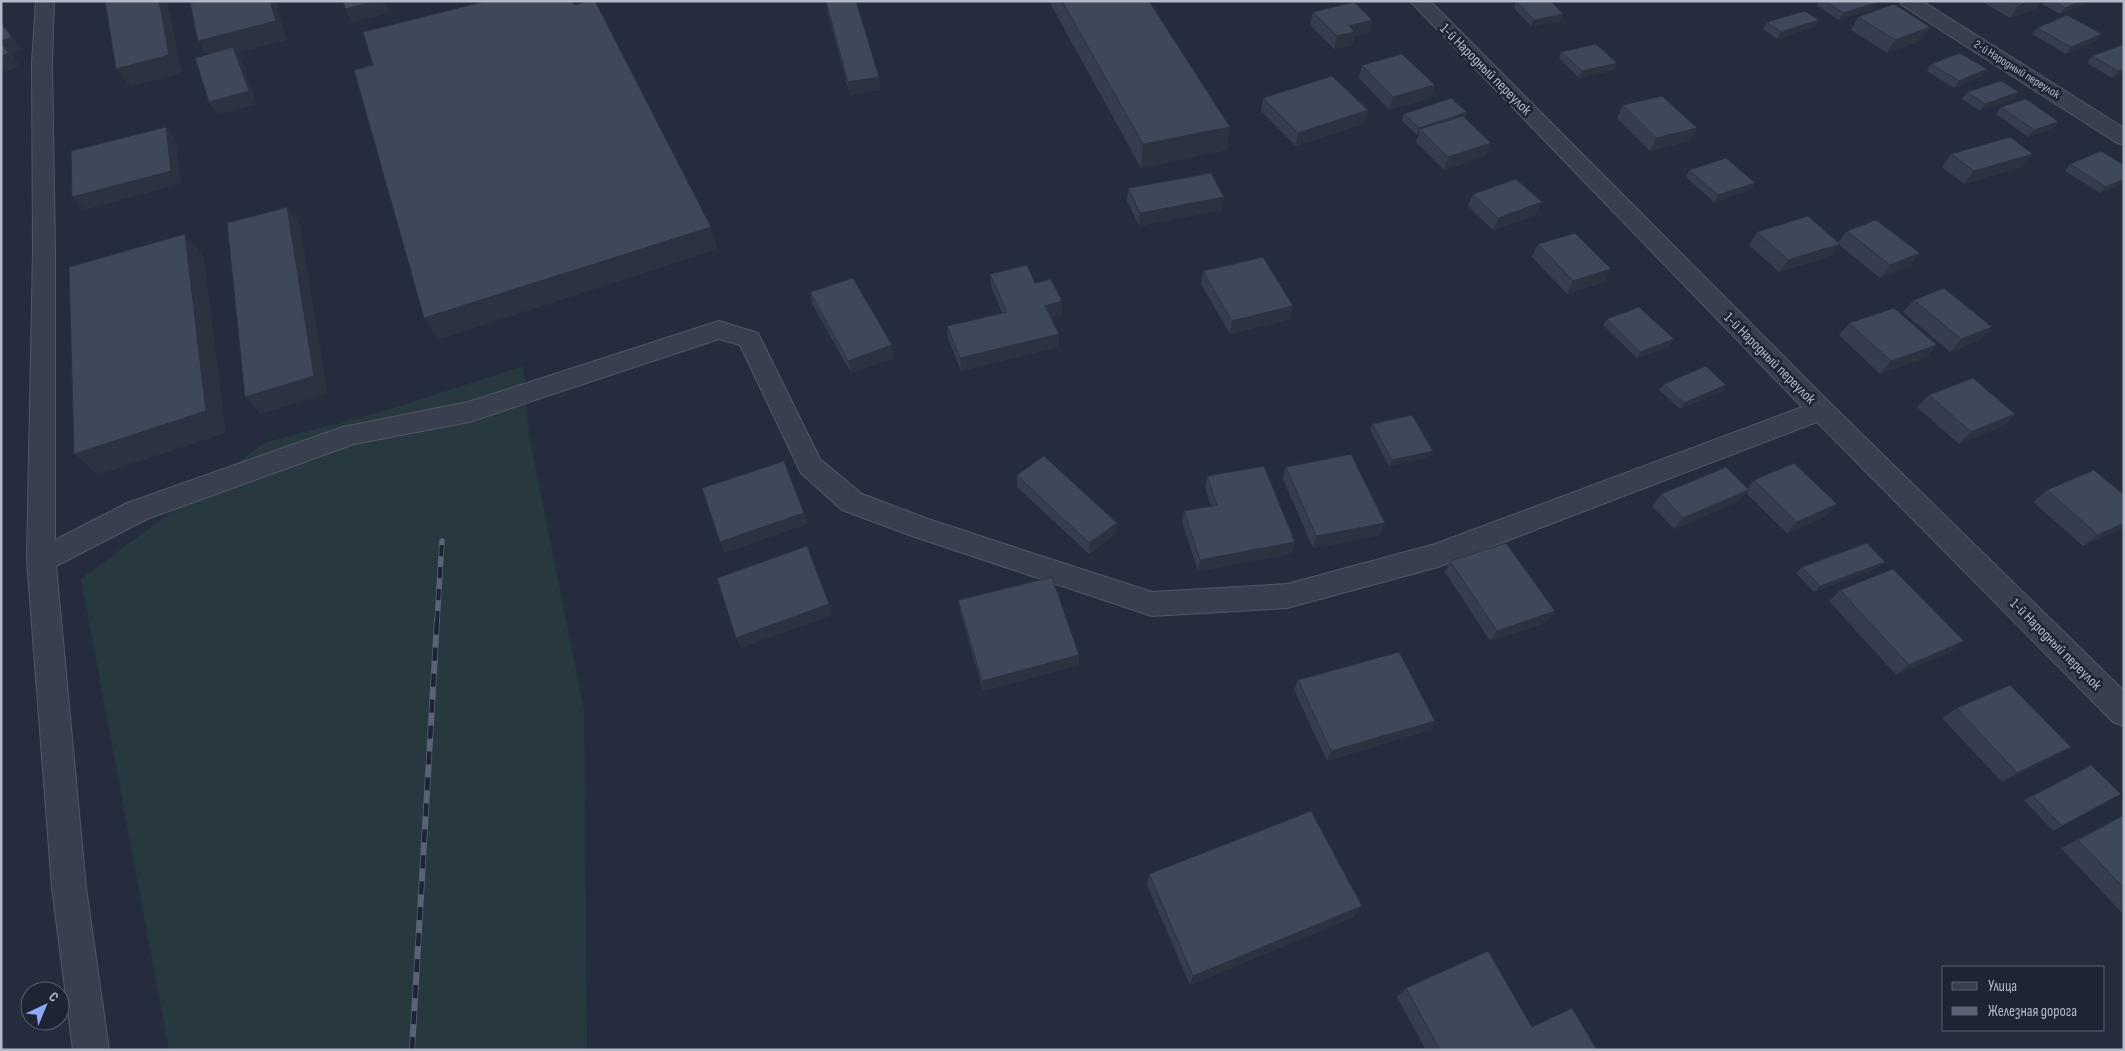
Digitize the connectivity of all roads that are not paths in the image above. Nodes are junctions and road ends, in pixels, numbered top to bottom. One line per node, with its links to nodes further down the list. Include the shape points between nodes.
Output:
1 (45, 1): 6 (street, via 42,63)
2 (1419, 1): 5 (street, 1-й Народный переулок)
3 (1909, 1): 4 (street, 2-й Народный переулок)
4 (2124, 138)
5 (1821, 410): 6 (street, via 1438,555 1286,596 1152,604 852,502 810,466 749,338 719,330 469,412 352,434 137,511); 7 (street, 1-й Народный переулок)
6 (41, 560): 8 (street, via 69,888)
7 (2124, 712)
8 (91, 1050)

